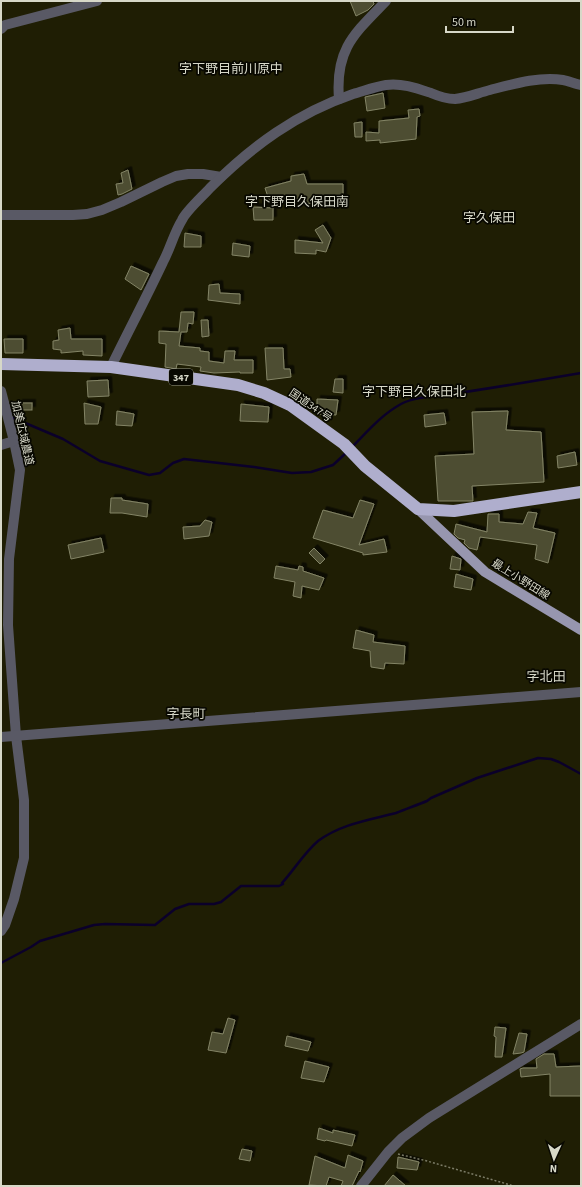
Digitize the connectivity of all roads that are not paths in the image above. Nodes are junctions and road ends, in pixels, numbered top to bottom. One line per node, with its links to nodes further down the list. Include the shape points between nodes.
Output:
1 (97, 1): 3 (street, via 5,25)
2 (386, 1): 5 (street, via 358,30 345,50 340,68)
3 (1, 29)
4 (581, 85): 5 (street, via 564,80 536,80 466,98 452,99 398,84 374,87)
5 (339, 99): 6 (street, via 319,107 279,130)
6 (221, 177): 7 (street, via 203,174 176,176 121,202 87,214); 9 (street, via 182,219)
7 (1, 215)
8 (1, 364): 9 (highway, 国道347号 / 347)
9 (111, 367): 14 (highway, 国道347号 / 347, via 238,385 290,405 344,444 365,466)
10 (1, 391): 11 (street, 加美広域農道)
11 (14, 441): 12 (street); 17 (street, 加美広域農道, via 20,470 9,559 8,625)
12 (1, 445)
13 (581, 492): 14 (highway, via 454,511)
14 (418, 509): 15 (main road, 最上小野田線, via 485,572)
15 (581, 630)
16 (581, 692): 17 (street)
17 (16, 736): 18 (street); 19 (street, 加美広域農道, via 24,800 24,858 14,899)
18 (1, 737)
19 (1, 931)
20 (581, 1024): 21 (street, via 429,1118 388,1152)
21 (362, 1186)

